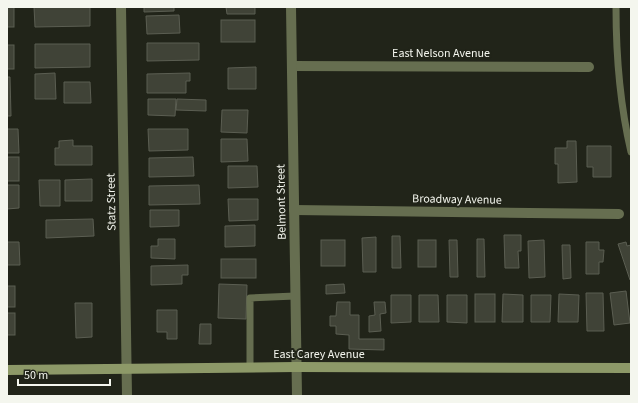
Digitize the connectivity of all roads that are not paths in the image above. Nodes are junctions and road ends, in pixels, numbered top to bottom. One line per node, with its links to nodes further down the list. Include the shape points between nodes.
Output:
1 (120, 7): 12 (street, Statz Street)
2 (291, 7): 4 (street, Belmont Street)
3 (616, 7): 6 (lane, via 616,42 623,115)
4 (292, 66): 5 (street, East Nelson Avenue); 7 (street, Belmont Street)
5 (589, 67)
6 (631, 152)
7 (294, 210): 8 (street, Broadway Avenue); 9 (street, Belmont Street)
8 (619, 214)
9 (296, 296): 10 (lane, via 250,298); 11 (street, Belmont Street)
10 (250, 367): 11 (main road, East Carey Avenue); 12 (main road, East Carey Avenue)
11 (296, 367): 13 (main road, East Carey Avenue); 16 (street, Belmont Street)
12 (126, 368): 14 (main road, East Carey Avenue); 15 (street, Statz Street)
13 (631, 368)
14 (7, 370)
15 (127, 396)
16 (297, 396)

